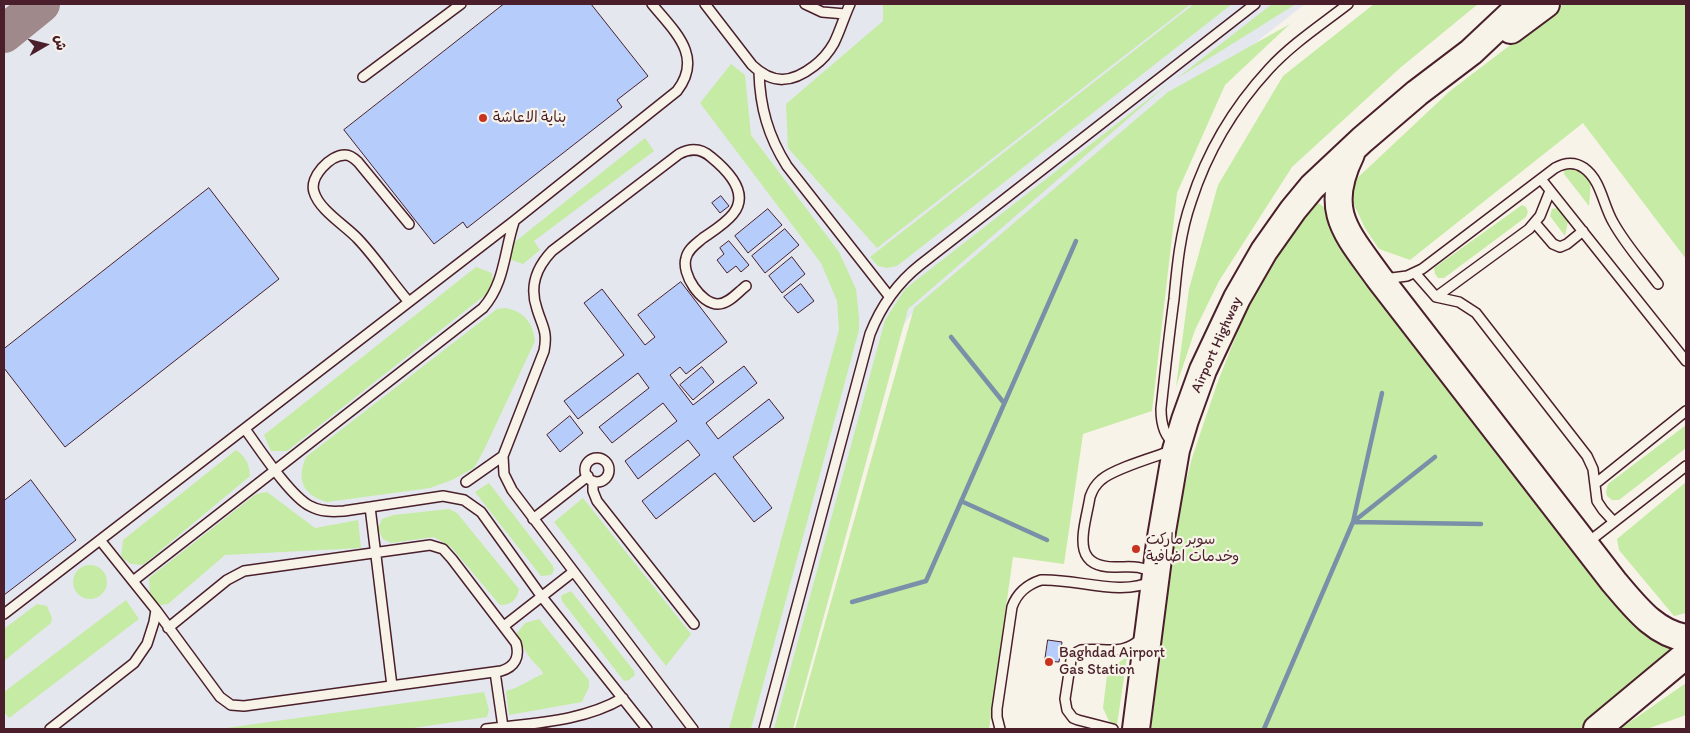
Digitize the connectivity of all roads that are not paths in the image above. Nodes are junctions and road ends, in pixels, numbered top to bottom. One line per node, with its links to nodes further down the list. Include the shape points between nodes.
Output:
1 (461, 4): 11 (lane)
2 (652, 4): 15 (lane, via 685,47 688,66 682,84)
3 (704, 4): 10 (lane)
4 (805, 4): 9 (lane, via 822,12)
5 (850, 4): 9 (lane)
6 (1255, 4): 23 (lane, via 908,274)
7 (1348, 4): 30 (lane, via 1294,46 1249,91 1214,145 1201,174 1182,235 1161,409 1163,429)
8 (1534, 6): 12 (main road, Airport Highway, via 1417,93)
9 (845, 14): 10 (lane, via 834,43 804,74 786,80)
10 (759, 72): 23 (lane, via 761,105 778,152)
11 (364, 76)
12 (1362, 140): 20 (main road, via 1354,148 1341,176 1338,206 1348,234); 30 (main road, Airport Highway, via 1312,187 1259,259 1214,346)
13 (1541, 179): 14 (lane); 19 (lane); 21 (lane, via 1555,168 1567,164 1586,169 1617,229)
14 (1550, 191): 16 (lane, via 1545,208); 18 (lane)
15 (514, 221): 25 (lane); 33 (lane, via 497,288 483,308)
16 (1535, 223): 18 (lane, via 1553,244 1560,247); 24 (lane, via 1530,230)
17 (408, 224): 25 (lane, via 351,156 342,155 334,159 316,174 312,186 316,197 334,219 357,238)
18 (1583, 231): 26 (lane)
19 (1415, 273): 20 (lane, via 1399,278); 24 (lane)
20 (1379, 278): 40 (main road)
21 (1658, 284)
22 (746, 286): 31 (lane, via 728,300 715,304 706,300 688,277 685,266 688,253 734,212 739,194 734,181 710,155 692,149 679,154 543,260 537,271 534,297 546,341)
23 (889, 296): 62 (lane, via 870,334)
24 (1436, 297): 35 (lane, via 1459,302 1476,314 1587,456)
25 (408, 302): 29 (lane)
26 (1682, 349): 27 (lane)
27 (1686, 361)
28 (1686, 412): 35 (lane)
29 (245, 429): 33 (lane); 39 (lane)
30 (1177, 448): 43 (main road, Airport Highway); 43 (lane, via 1105,477 1090,497 1082,543 1082,549 1091,562 1105,566 1139,567)
31 (504, 456): 34 (lane); 37 (lane, via 507,482)
32 (1686, 466): 38 (lane)
33 (275, 469): 36 (lane, via 310,506 332,512); 44 (lane)
34 (466, 482)
35 (1595, 484): 38 (lane, via 1599,506)
36 (370, 507): 41 (lane); 45 (lane, via 443,496 464,500 488,520)
37 (533, 519): 42 (lane); 48 (lane, via 590,478 597,501)
38 (1614, 522): 40 (lane)
39 (100, 540): 44 (lane); 47 (lane)
40 (1585, 545): 52 (main road, via 1645,616 1664,630)
41 (375, 552): 49 (lane, via 437,546 452,559); 50 (lane, via 244,571 227,580); 55 (lane)
42 (573, 572): 45 (lane); 61 (lane)
43 (1155, 577): 51 (main road, Airport Highway); 63 (lane, via 1146,584 1129,588 1041,580 1022,590 1012,607 997,709)
44 (133, 581): 46 (lane)
45 (542, 597): 49 (lane); 56 (lane)
46 (156, 610): 50 (lane); 58 (lane, via 147,644 134,663)
47 (4, 614)
48 (694, 624)
49 (504, 626): 54 (lane, via 516,643 518,655 512,666)
50 (168, 628): 55 (lane, via 220,697 231,705 244,706)
51 (1148, 632): 64 (lane, via 1123,650 1081,650 1071,660 1066,710 1073,718); 65 (main road, Airport Highway)
52 (1686, 638)
53 (1686, 655): 66 (main road)
54 (495, 672): 55 (lane); 57 (lane)
55 (392, 686)
56 (623, 698): 57 (lane, via 588,714); 60 (lane)
57 (503, 727): 59 (lane)
58 (50, 729)
59 (486, 729)
60 (647, 729)
61 (693, 729)
62 (764, 729)
63 (1000, 729)
64 (1113, 729)
65 (1136, 729)
66 (1597, 729)

